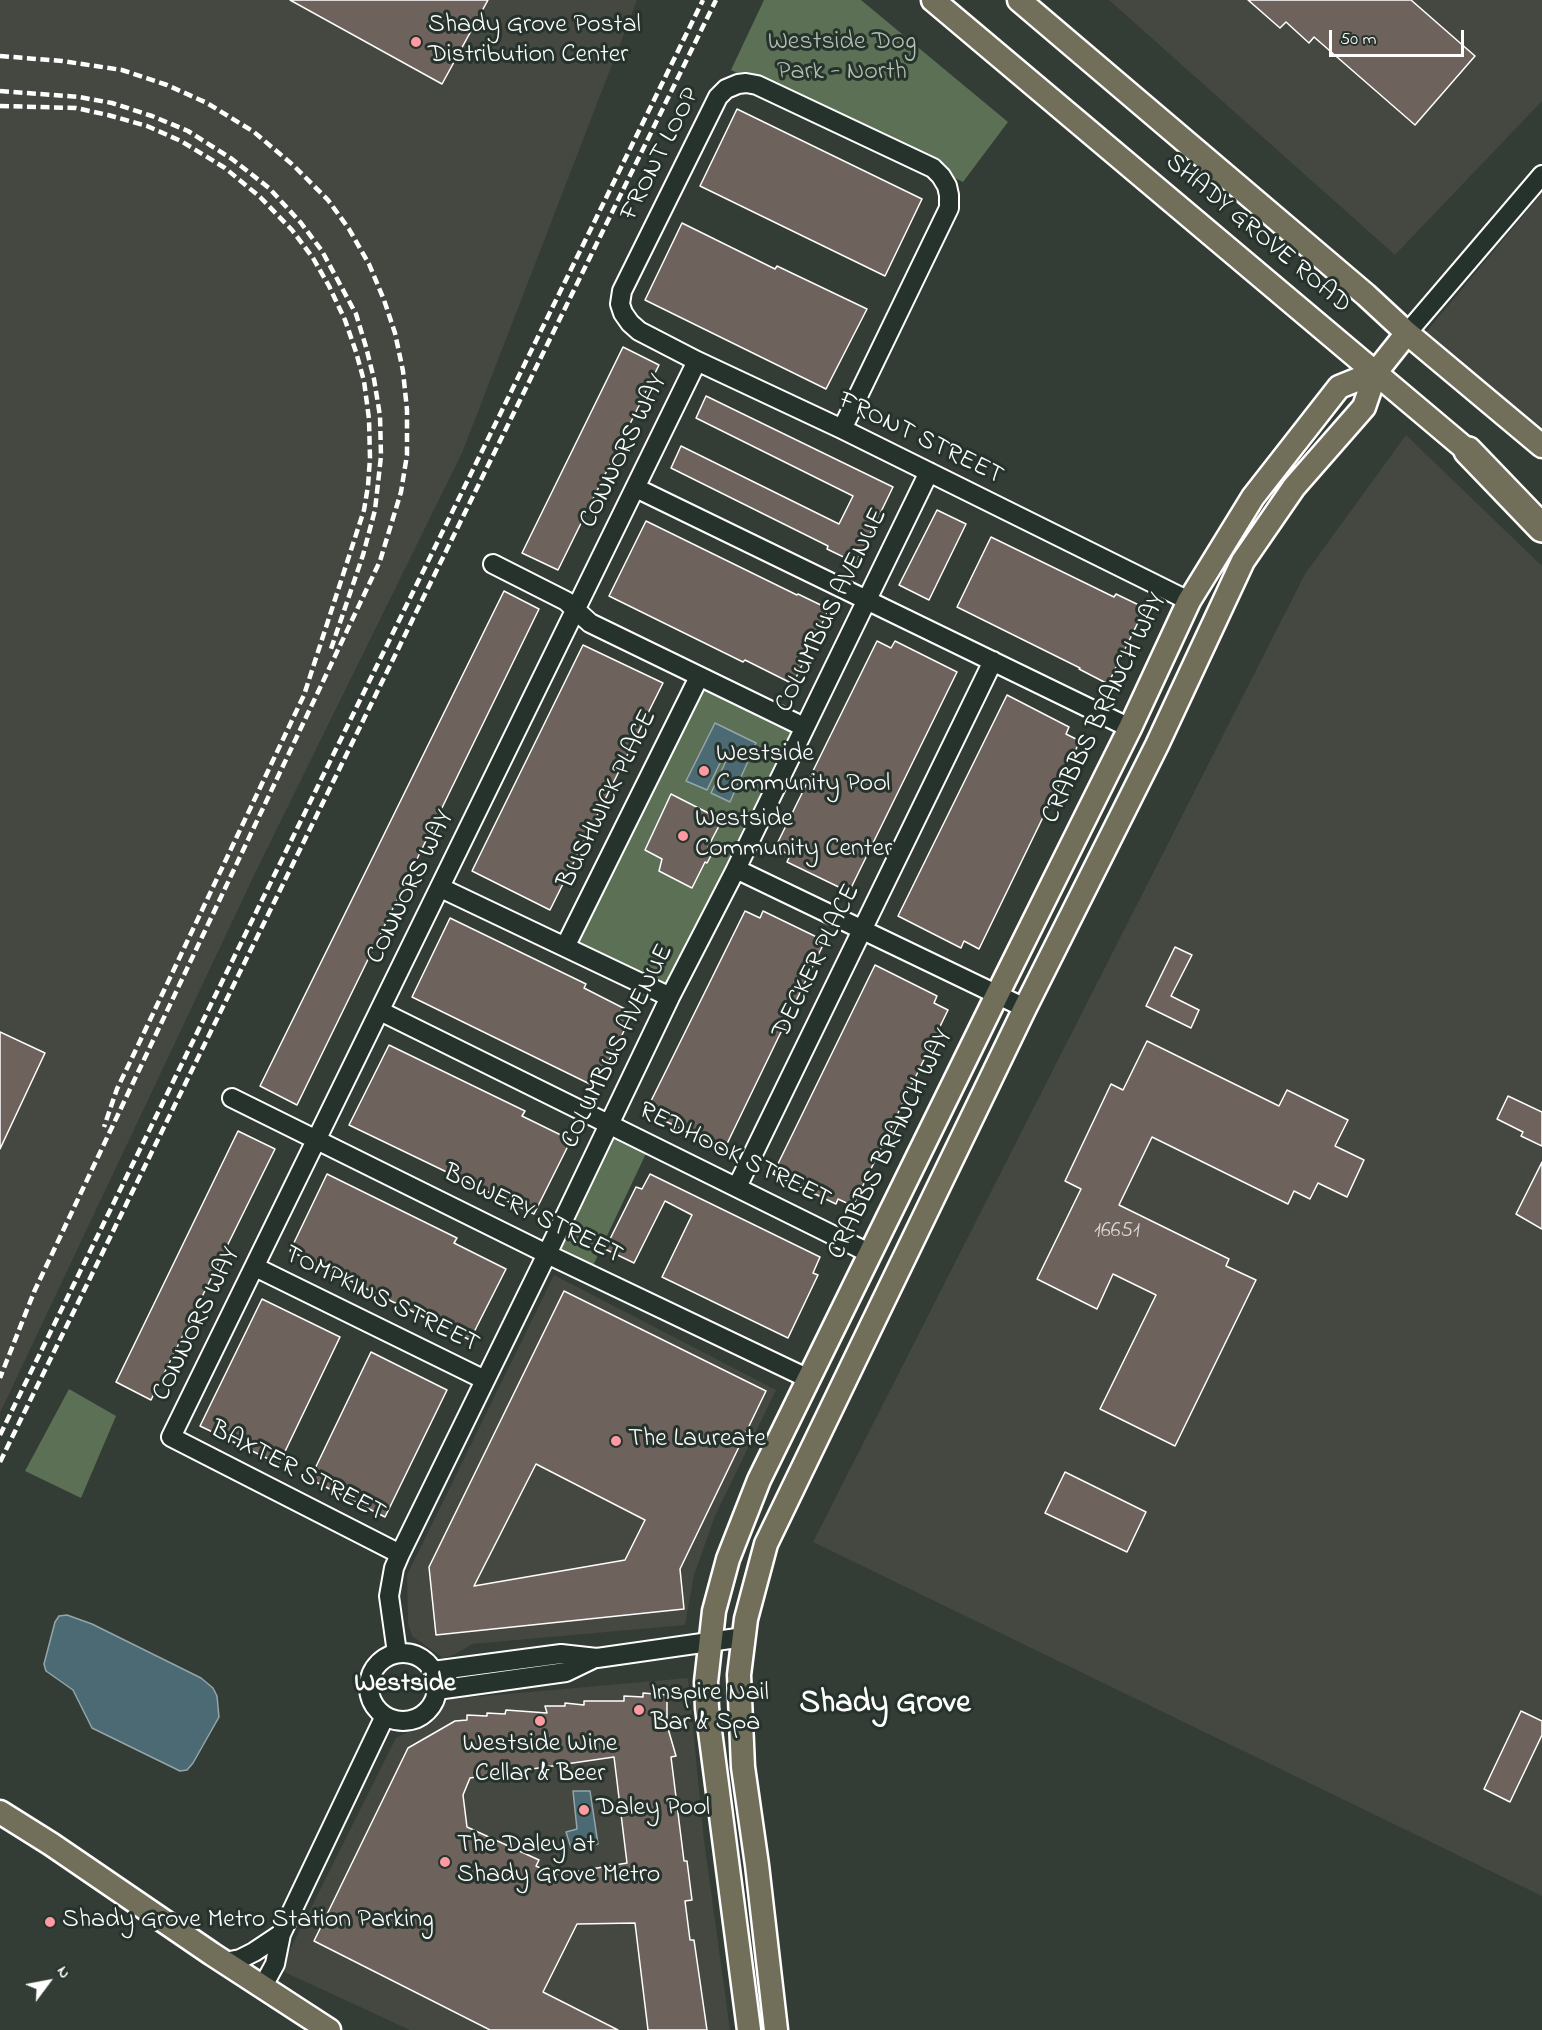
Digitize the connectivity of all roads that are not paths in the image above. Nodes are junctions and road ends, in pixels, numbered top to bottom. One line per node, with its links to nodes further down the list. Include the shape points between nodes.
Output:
1 (933, 0): 7 (main road, SHADY GROVE ROAD)
2 (1019, 0): 5 (main road, SHADY GROVE ROAD)
3 (1542, 175): 5 (street, CRABBS BRANCH WAY)
4 (630, 323): 6 (street, FRONT STREET); 8 (street, FRONT LOOP, via 620,304 622,291 718,97 726,89 746,83 758,85 933,168 947,186 949,208)
5 (1407, 333): 7 (main road, CRABBS BRANCH WAY); 9 (main road, SHADY GROVE ROAD)
6 (697, 361): 8 (street, FRONT STREET); 12 (street, CONNORS WAY)
7 (1376, 372): 10 (main road, SHADY GROVE ROAD); 17 (main road, CRABBS BRANCH WAY, via 1339,387 1252,497); 29 (main road, CRABBS BRANCH WAY, via 1364,407 1294,487 1244,561)
8 (842, 429): 11 (street, FRONT STREET)
9 (1542, 446)
10 (1468, 452): 13 (main road, SHADY GROVE ROAD); 14 (highway)
11 (929, 472): 16 (street, COLUMBUS AVENUE); 17 (street, FRONT STREET)
12 (636, 488): 16 (street); 18 (street, CONNORS WAY)
13 (1542, 515)
14 (1542, 528)
15 (493, 564): 18 (street, via 566,601)
16 (867, 599): 19 (street); 21 (street, COLUMBUS AVENUE)
17 (1189, 601): 22 (main road, CRABBS BRANCH WAY)
18 (576, 611): 20 (street, via 590,623); 24 (street, CONNORS WAY)
19 (993, 662): 22 (street); 25 (street, DECKER PLACE)
20 (699, 677): 21 (street); 26 (street, BUSHWICK PLACE)
21 (804, 727): 23 (street, COLUMBUS AVENUE)
22 (1130, 728): 27 (main road, CRABBS BRANCH WAY)
23 (736, 869): 25 (street); 28 (street, COLUMBUS AVENUE)
24 (441, 888): 26 (street); 30 (street, CONNORS WAY)
25 (861, 929): 27 (street); 34 (street, DECKER PLACE)
26 (565, 946): 28 (street)
27 (997, 994): 29 (street); 36 (main road, CRABBS BRANCH WAY)
28 (670, 997): 32 (street, COLUMBUS AVENUE)
29 (1025, 1008): 42 (main road, CRABBS BRANCH WAY, via 766,1544)
30 (380, 1011): 32 (street, REDHOOK STREET); 33 (street, CONNORS WAY)
31 (232, 1098): 33 (street, BOWERY STREET)
32 (609, 1125): 34 (street, REDHOOK STREET); 35 (street, COLUMBUS AVENUE)
33 (318, 1139): 35 (street, BOWERY STREET); 37 (street, CONNORS WAY)
34 (737, 1187): 36 (street, REDHOOK STREET)
35 (547, 1254): 38 (street, BOWERY STREET); 39 (street, COLUMBUS AVENUE)
36 (871, 1254): 38 (main road, CRABBS BRANCH WAY)
37 (255, 1267): 39 (street, TOMPKINS STREET); 40 (street, CONNORS WAY)
38 (809, 1379): 43 (main road, CRABBS BRANCH WAY, via 759,1480 728,1559)
39 (485, 1380): 41 (street, COLUMBUS AVENUE)
40 (171, 1437): 41 (street, BAXTER STREET)
41 (400, 1554): 44 (street, COLUMBUS AVENUE, via 389,1596)
42 (744, 1637): 43 (street); 55 (main road, CRABBS BRANCH WAY, via 739,1675 743,1767)
43 (709, 1642): 45 (street); 54 (main road, CRABBS BRANCH WAY, via 707,1708)
44 (397, 1653): 46 (street, via 418,1656); 48 (street, via 380,1661 370,1676 373,1703)
45 (597, 1658): 46 (street, via 561,1654); 47 (street, via 566,1672)
46 (433, 1671): 47 (street)
47 (437, 1690): 48 (street, via 422,1715 404,1721)
48 (385, 1716): 50 (street)
49 (0, 1812): 51 (main road)
50 (281, 1934): 51 (street, via 254,1952); 52 (street, via 275,1964)
51 (225, 1962): 52 (main road)
52 (263, 1986): 53 (main road)
53 (329, 2030)
54 (749, 2030)
55 (776, 2030)

